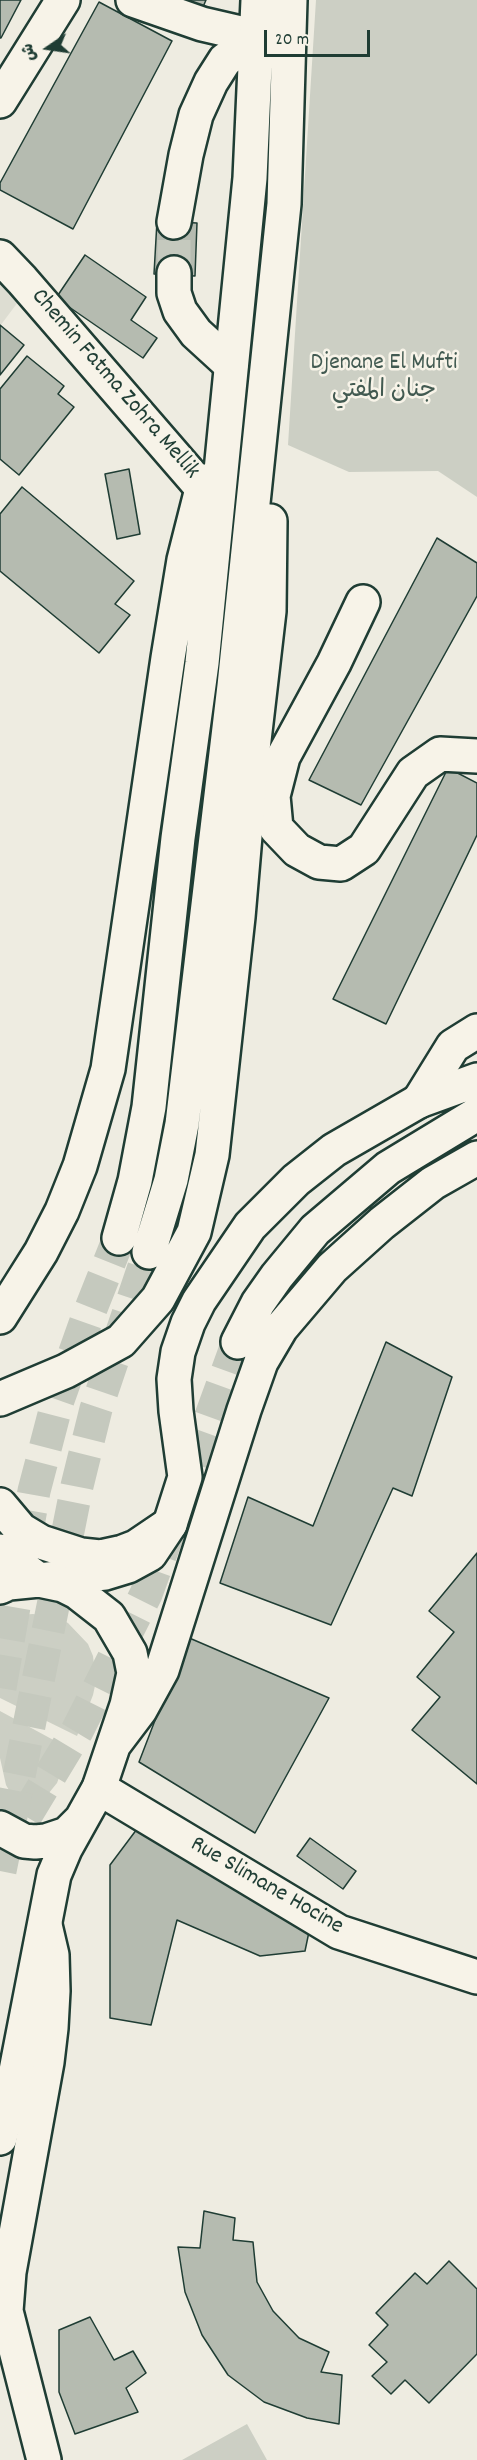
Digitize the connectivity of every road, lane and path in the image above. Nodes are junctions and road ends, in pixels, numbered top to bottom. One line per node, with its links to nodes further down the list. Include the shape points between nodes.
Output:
1 (63, 0): 6 (main road)
2 (133, 0): 5 (main road, via 202,24)
3 (258, 0): 5 (main road)
4 (290, 0): 11 (main road, via 284,204)
5 (258, 36): 7 (main road, via 225,60 196,115); 10 (main road, via 250,178)
6 (0, 101)
7 (174, 222)
8 (0, 257): 12 (main road, Chemin Fatma Zohra Mellik)
9 (174, 273): 10 (main road, via 174,293 180,311 196,333)
10 (231, 365): 12 (main road); 20 (main road, via 202,663 178,838 149,1107)
11 (261, 434): 21 (main road, via 182,1124 171,1180); 24 (main road, via 270,503 268,611 212,1155 204,1195 194,1232 158,1299 135,1326 121,1341 92,1359)
12 (202, 488): 22 (main road, via 184,560 168,658 108,1069 80,1166 62,1211)
13 (363, 602): 14 (main road, via 283,757 273,796 276,828 297,850 319,862 341,864 364,849 413,773 440,754)
14 (477, 756)
15 (477, 1031): 17 (main road, via 453,1046)
16 (477, 1080): 17 (main road)
17 (419, 1101): 28 (main road, via 334,1150 296,1180 250,1226 199,1301 181,1342 176,1370 176,1411 186,1477)
18 (477, 1114): 23 (main road, via 388,1168 315,1230 277,1275)
19 (477, 1158): 32 (main road, via 433,1183 382,1222 332,1268 281,1328 261,1362 244,1410 162,1670)
20 (119, 1238)
21 (149, 1252)
22 (0, 1317)
23 (238, 1342)
24 (30, 1385): 25 (main road); 26 (main road)
25 (0, 1399)
26 (0, 1414)
27 (0, 1505): 28 (main road, via 21,1530 41,1542 81,1556 123,1552)
28 (170, 1524): 30 (main road, via 150,1554 128,1566 105,1573)
29 (0, 1551): 30 (main road)
30 (39, 1580): 31 (main road); 32 (main road, via 63,1585 93,1604 109,1617 130,1653 134,1673)
31 (0, 1587)
32 (116, 1743): 33 (main road)
33 (99, 1788): 34 (main road); 37 (main road, Rue Slimane Hocine, via 339,1932)
34 (81, 1820): 35 (main road, via 67,1834 46,1841 24,1841); 36 (main road, via 54,1875)
35 (0, 1828)
36 (45, 1924): 38 (main road); 39 (main road, via 51,1955 51,2028 9,2272 6,2312)
37 (477, 1977)
38 (0, 2138)
39 (44, 2460)

